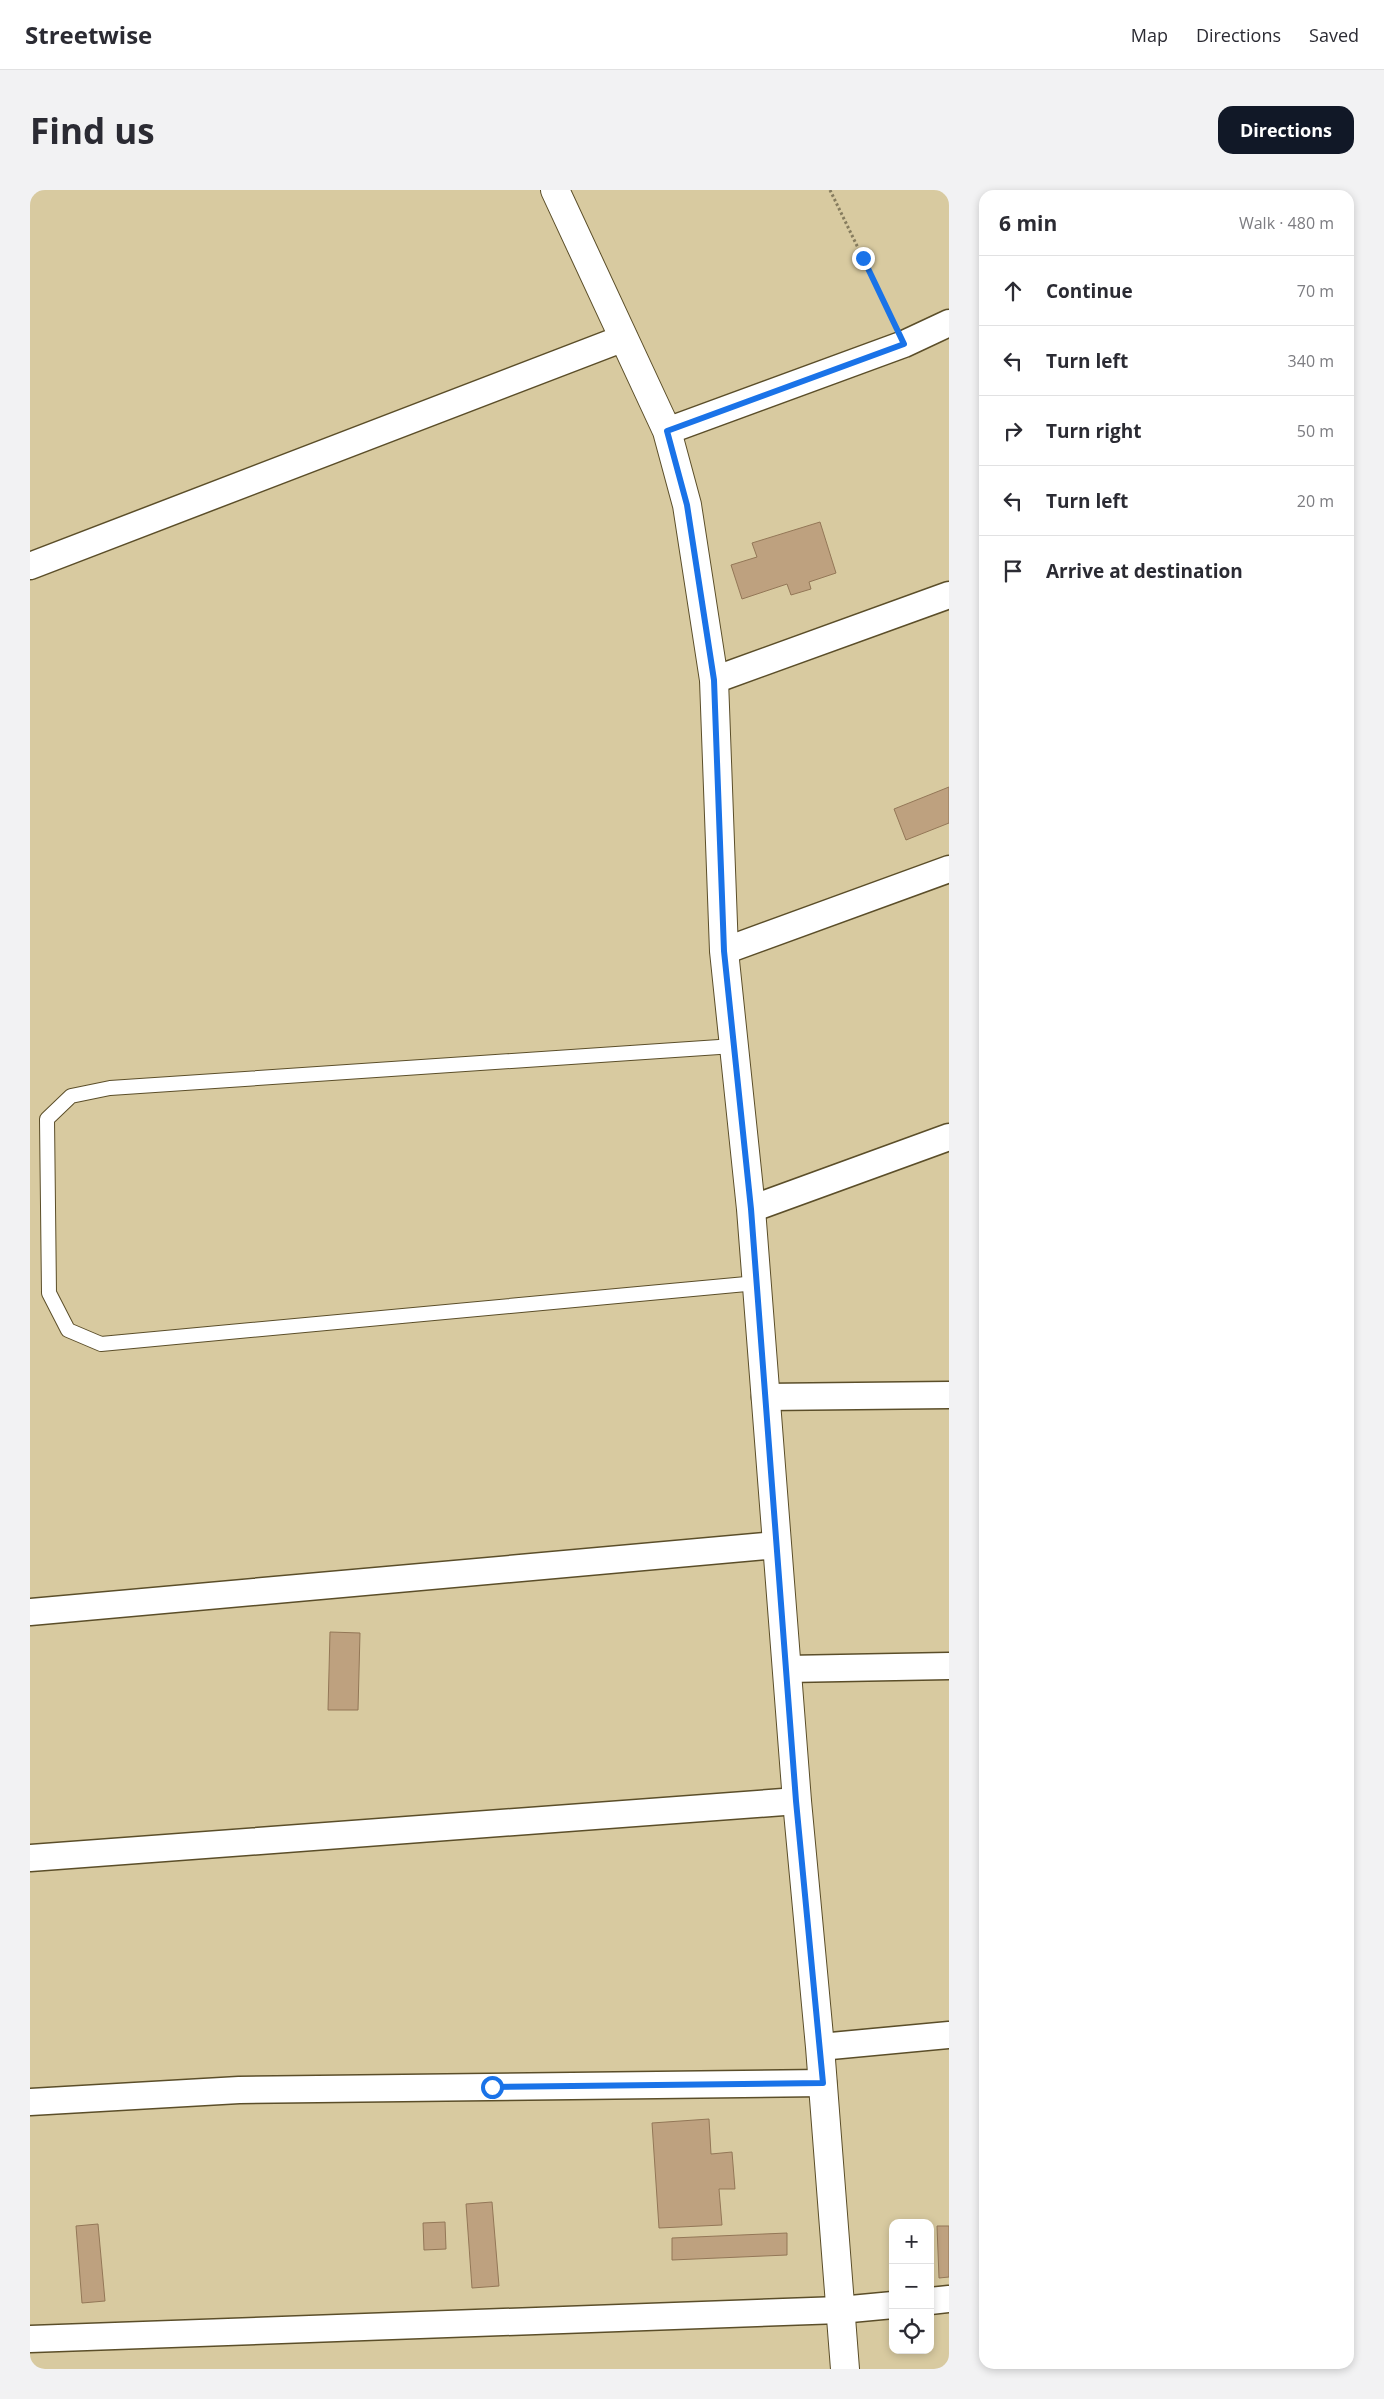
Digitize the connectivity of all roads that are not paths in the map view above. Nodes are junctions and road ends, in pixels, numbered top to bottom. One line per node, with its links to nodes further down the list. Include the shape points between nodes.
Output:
1 (555, 190): 3 (street)
2 (949, 323): 4 (street, via 904,344)
3 (624, 338): 4 (street); 5 (street)
4 (667, 431): 7 (street, via 687,505)
5 (30, 566)
6 (949, 595): 7 (street)
7 (714, 680): 9 (street)
8 (949, 869): 9 (street)
9 (724, 951): 10 (street)
10 (734, 1046): 12 (street); 13 (lane, via 120,1087 71,1096 47,1119 49,1293 68,1330 101,1344)
11 (949, 1137): 12 (street)
12 (751, 1209): 13 (street)
13 (756, 1283): 15 (street)
14 (949, 1394): 15 (street)
15 (765, 1397): 16 (street)
16 (777, 1545): 17 (street); 19 (street)
17 (30, 1612)
18 (949, 1666): 19 (street)
19 (787, 1669): 20 (street)
20 (796, 1801): 21 (street); 23 (street)
21 (30, 1858)
22 (949, 2035): 23 (street)
23 (820, 2047): 24 (street)
24 (823, 2083): 25 (street, via 239,2090); 29 (street)
25 (30, 2102)
26 (949, 2299): 27 (street)
27 (934, 2301)
28 (889, 2305): 29 (street)
29 (840, 2310): 30 (street); 31 (street)
30 (30, 2339)
31 (845, 2369)

